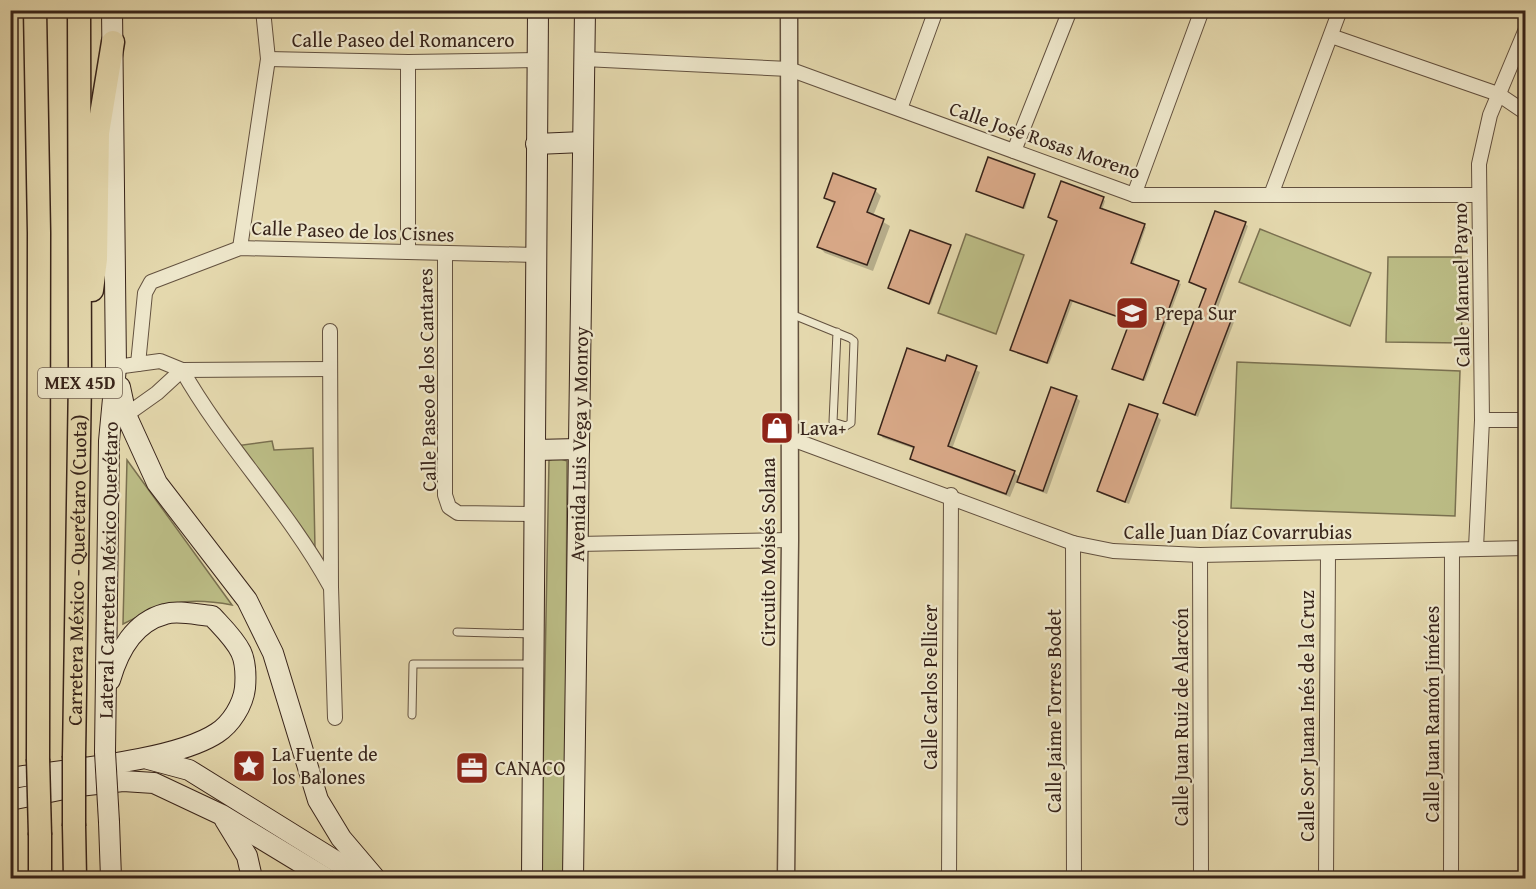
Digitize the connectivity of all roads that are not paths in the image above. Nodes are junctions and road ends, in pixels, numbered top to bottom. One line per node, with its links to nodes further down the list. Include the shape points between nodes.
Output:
1 (35, 10): 68 (highway, Carretera México - Querétaro (Cuota) / MEX 45D, bridge)
2 (79, 10): 40 (highway, Carretera México - Querétaro (Cuota) / MEX 45D)
3 (112, 10): 14 (main road, Lateral Carretera México Querétaro)
4 (263, 10): 15 (street)
5 (538, 10): 16 (main road)
6 (585, 10): 17 (main road, Avenida Luis Vega y Monroy)
7 (789, 10): 19 (street, Circuito Moisés Solana)
8 (936, 10): 21 (street)
9 (1071, 10): 25 (street)
10 (1202, 10): 26 (street)
11 (1340, 10): 13 (street)
12 (1526, 29): 20 (street, Calle Manuel Payno)
13 (1331, 36): 20 (street); 27 (street)
14 (113, 42): 37 (main road, Lateral Carretera México Querétaro); 40 (highway, via 98,133 96,259)
15 (268, 59): 18 (street, Calle Paseo del Romancero); 29 (street)
16 (537, 60): 18 (street, Calle Paseo del Romancero); 24 (main road)
17 (584, 60): 19 (street, Calle José Rosas Moreno); 23 (main road, Avenida Luis Vega y Monroy)
18 (408, 62): 30 (street)
19 (789, 69): 21 (street, Calle José Rosas Moreno); 33 (street, Circuito Moisés Solana)
20 (1498, 94): 22 (street); 28 (street, Calle Manuel Payno, via 1484,136)
21 (900, 109): 25 (street, Calle José Rosas Moreno)
22 (1526, 113)
23 (583, 142): 24 (main road); 45 (main road, Avenida Luis Vega y Monroy)
24 (536, 144): 32 (main road)
25 (1014, 151): 26 (street, Calle José Rosas Moreno)
26 (1134, 195): 27 (street, Calle José Rosas Moreno)
27 (1271, 195): 28 (street, Calle José Rosas Moreno)
28 (1479, 195): 42 (street, Calle Manuel Payno)
29 (240, 248): 30 (street, Calle Paseo de los Cisnes); 36 (street, Calle Paseo de los Cisnes, via 151,282 145,293)
30 (408, 252): 31 (street, Calle Paseo de los Cisnes)
31 (445, 253): 32 (street, Calle Paseo de los Cisnes); 48 (street, Calle Paseo de los Cantares, via 445,495 449,507 458,513)
32 (536, 255): 46 (main road)
33 (789, 314): 35 (lane); 44 (street, Circuito Moisés Solana)
34 (330, 331): 38 (street)
35 (837, 332): 35 (lane, via 834,422 846,426 851,423 855,347 854,341)
36 (138, 364): 37 (street); 39 (street, via 160,361)
37 (116, 367): 41 (main road); 61 (main road, Lateral Carretera México Querétaro, via 109,441)
38 (330, 369): 39 (street); 57 (street)
39 (182, 370): 41 (street); 57 (street, via 202,404 310,550)
40 (80, 378): 69 (highway, Carretera México - Querétaro (Cuota) / MEX 45D, bridge)
41 (126, 415): 74 (main road, via 157,483 247,600 273,653 318,800 341,838)
42 (1482, 420): 43 (street); 52 (street, Calle Manuel Payno)
43 (1526, 420)
44 (789, 438): 47 (street, Calle Juan Díaz Covarrubias); 49 (street, Circuito Moisés Solana)
45 (579, 449): 46 (main road); 51 (main road, Avenida Luis Vega y Monroy)
46 (535, 450): 48 (main road)
47 (951, 495): 50 (street, Calle Juan Díaz Covarrubias); 78 (street, Calle Carlos Pellicer)
48 (536, 514): 59 (main road)
49 (790, 540): 51 (street); 77 (street, Circuito Moisés Solana)
50 (1073, 543): 56 (street, Calle Juan Díaz Covarrubias, via 1113,551); 79 (street, Calle Jaime Torres Bodet)
51 (577, 544): 76 (main road, Avenida Luis Vega y Monroy)
52 (1476, 548): 53 (street, Calle Juan Díaz Covarrubias); 54 (street, Calle Juan Díaz Covarrubias)
53 (1526, 548)
54 (1452, 550): 55 (street, Calle Juan Díaz Covarrubias); 82 (street, Calle Juan Ramón Jiménes)
55 (1328, 554): 56 (street, Calle Juan Díaz Covarrubias); 81 (street, Calle Sor Juana Inés de la Cruz)
56 (1200, 555): 80 (street, Calle Juan Ruiz de Alarcón)
57 (331, 587): 63 (street)
58 (457, 632): 59 (lane)
59 (535, 634): 60 (main road)
60 (535, 664): 62 (lane, via 413,664); 75 (main road)
61 (104, 703): 64 (main road, via 116,658 130,637 165,613 212,616 233,640 242,653 247,674 244,694 232,720 196,744); 70 (main road, Lateral Carretera México Querétaro, bridge)
62 (412, 715)
63 (335, 718)
64 (143, 757): 65 (main road); 73 (main road, via 189,770)
65 (10, 778)
66 (10, 800): 67 (main road, via 123,781 154,783)
67 (222, 815): 71 (main road, via 247,856); 72 (main road)
68 (40, 879)
69 (75, 879)
70 (111, 879)
71 (252, 879)
72 (326, 879)
73 (363, 879)
74 (375, 879)
75 (532, 879)
76 (573, 879)
77 (786, 879)
78 (949, 879)
79 (1074, 879)
80 (1201, 879)
81 (1326, 879)
82 (1451, 879)

